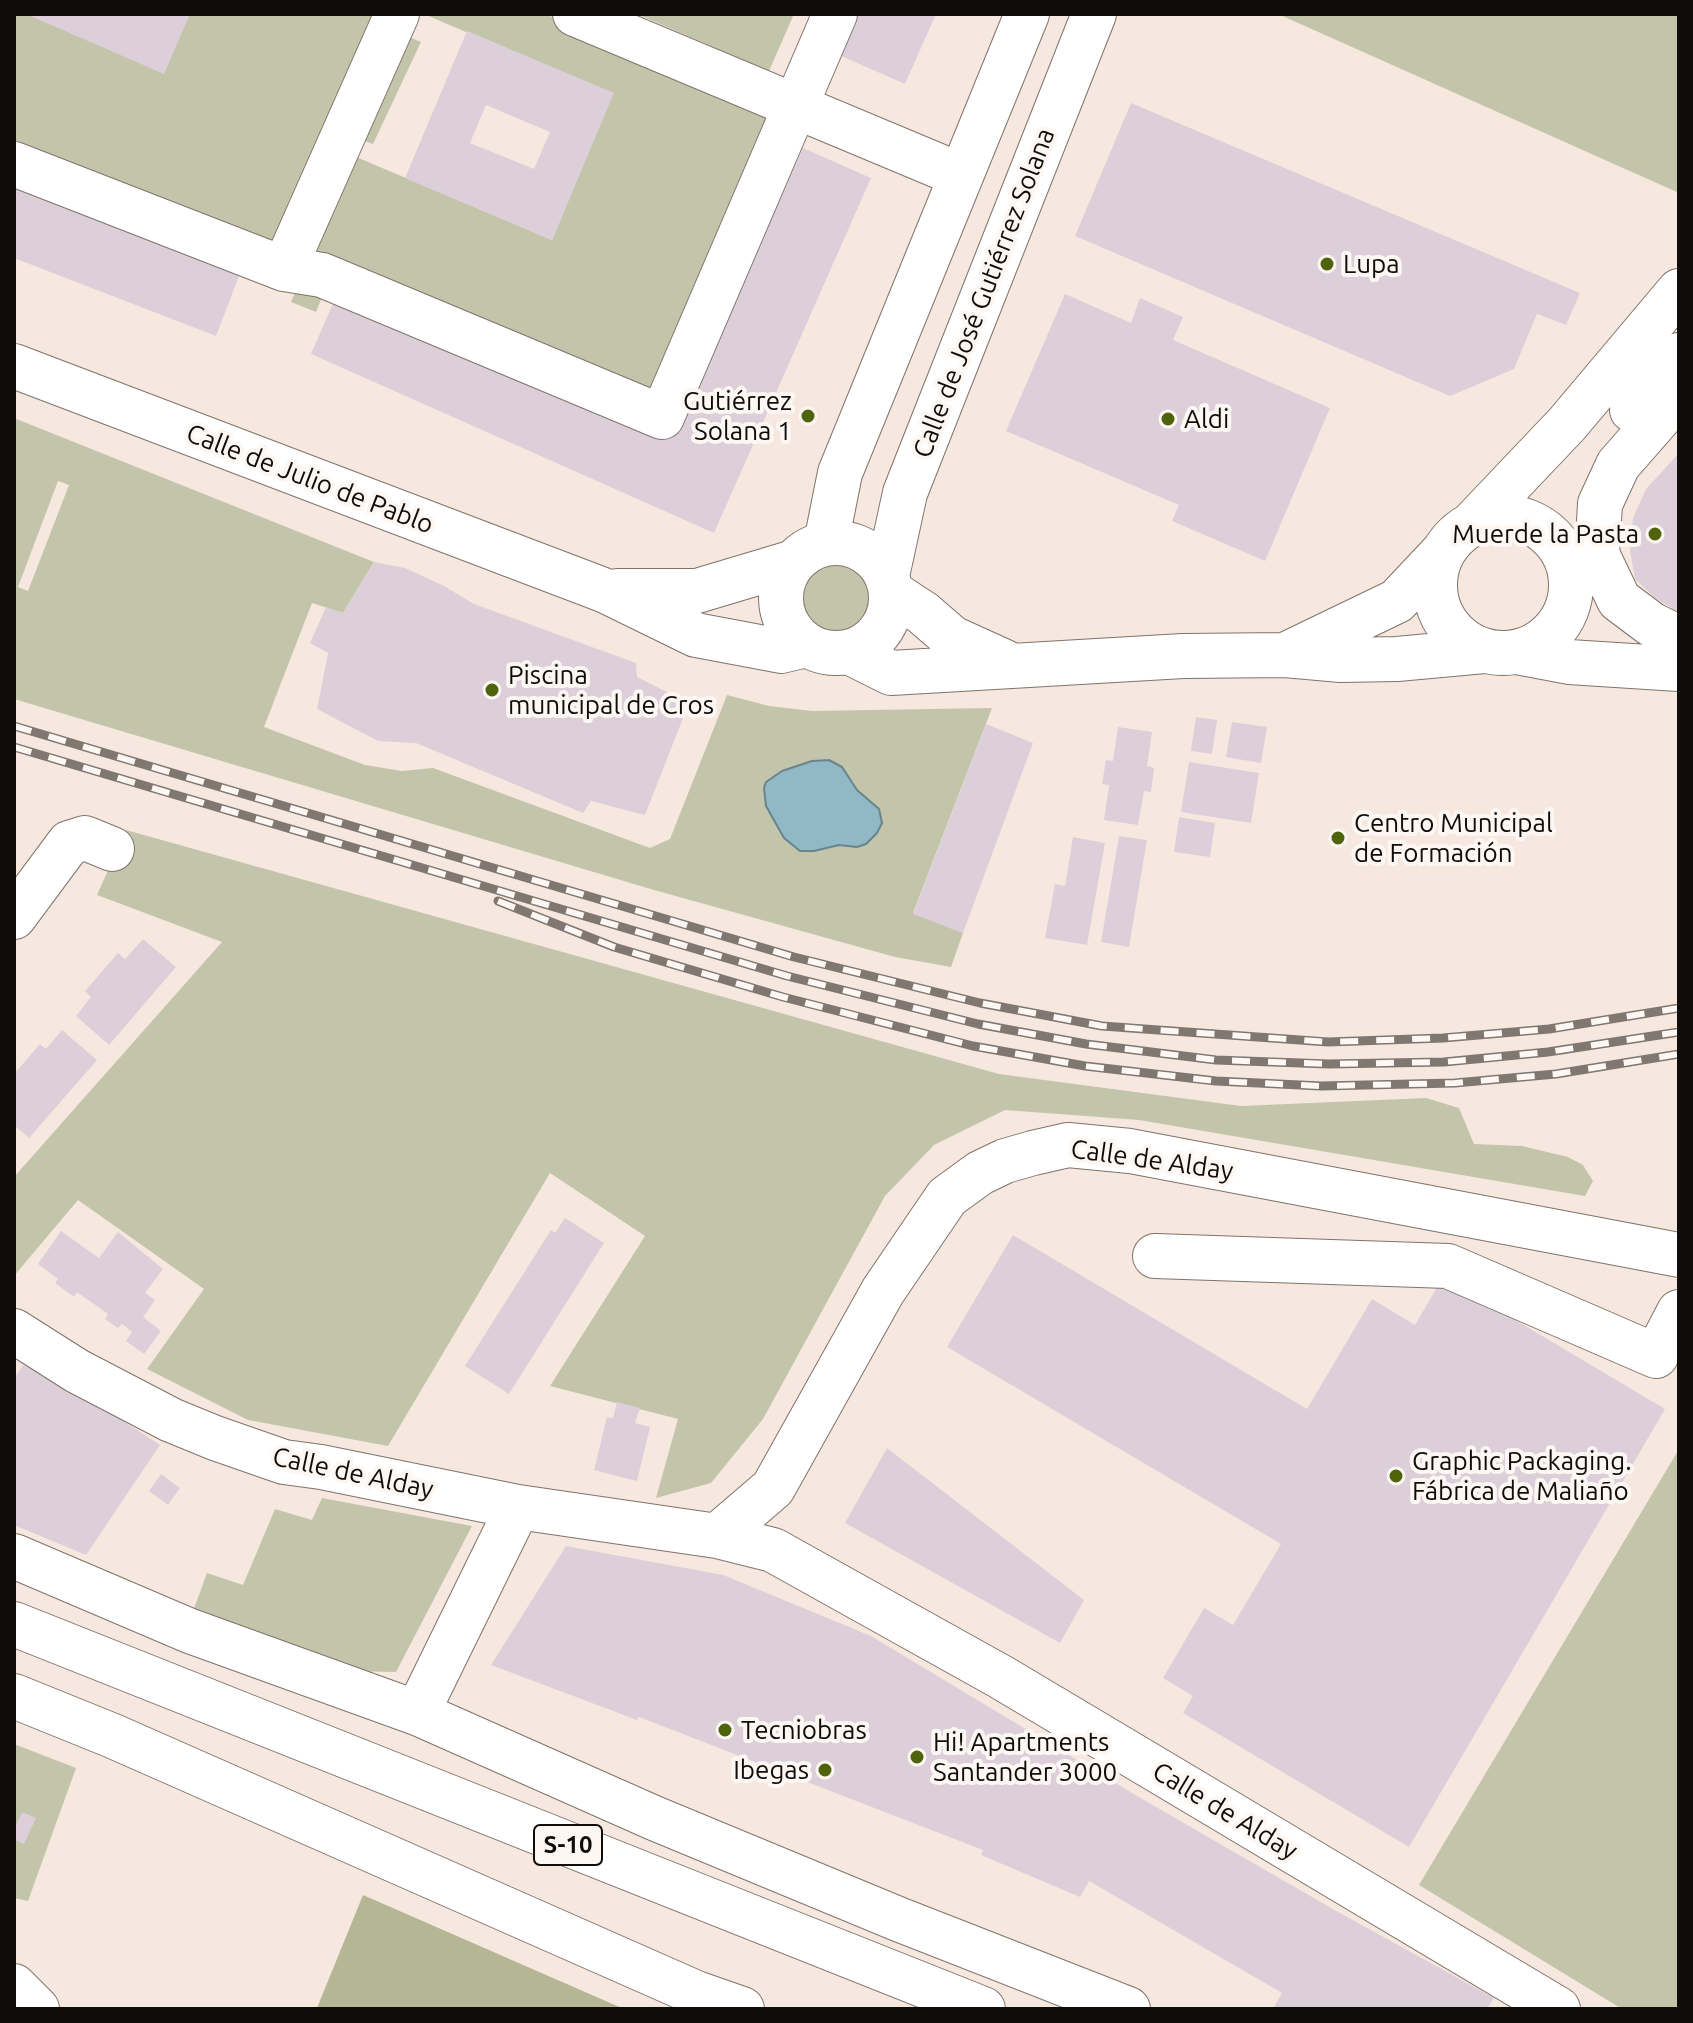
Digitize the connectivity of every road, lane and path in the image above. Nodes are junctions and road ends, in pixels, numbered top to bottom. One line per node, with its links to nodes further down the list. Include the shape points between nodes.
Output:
1 (397, 14): 9 (main road)
2 (575, 14): 6 (main road)
3 (835, 14): 6 (main road)
4 (1027, 14): 8 (main road)
5 (1094, 14): 17 (main road, Calle de José Gutiérrez Solana, via 905,493)
6 (797, 108): 8 (main road); 9 (main road, via 662,417 322,275)
7 (14, 164): 9 (main road)
8 (960, 175): 16 (main road)
9 (284, 269)
10 (1679, 291): 14 (main road, via 1567,424)
11 (1679, 355): 15 (main road, via 1606,440 1572,500)
12 (14, 366): 19 (main road, Calle de Julio de Pablo)
13 (1679, 395): 20 (main road, via 1618,465 1600,504 1597,554 1619,600)
14 (1458, 537): 15 (main road, via 1494,517 1517,518 1539,527); 23 (main road, via 1437,570 1440,610 1466,642); 24 (main road, via 1397,601)
15 (1556, 543): 18 (main road)
16 (810, 552): 17 (main road, via 844,543 862,549 877,561); 19 (main road, Calle de Julio de Pablo, via 697,591); 21 (main road, via 784,578 781,596 791,631)
17 (889, 584): 22 (main road, via 891,608 881,630 864,647); 25 (main road, via 952,638)
18 (1571, 586): 23 (main road, via 1567,609 1555,629 1538,644); 26 (main road, via 1616,632)
19 (606, 591): 21 (main road, Calle de Julio de Pablo, via 696,635 781,651)
20 (1679, 638)
21 (806, 645): 22 (main road, via 833,654)
22 (849, 652): 25 (main road, via 891,673)
23 (1500, 652): 24 (main road, via 1341,660); 26 (main road)
24 (1285, 655): 25 (main road)
25 (1011, 665)
26 (1679, 668)
27 (112, 849): 28 (main road, via 85,838 69,843)
28 (14, 917)
29 (1679, 1255): 34 (main road, Calle de Alday, via 1130,1151 1068,1145 1019,1157 980,1173 947,1197 883,1291 773,1488)
30 (1155, 1256): 31 (main road, via 1448,1266 1656,1356)
31 (1679, 1312)
32 (14, 1331): 33 (main road, Calle de Alday, via 77,1371 215,1438 284,1462)
33 (518, 1507): 34 (main road, Calle de Alday); 38 (main road)
34 (717, 1536): 45 (main road, Calle de Alday, via 773,1550 842,1586)
35 (14, 1556): 38 (main road, via 190,1631)
36 (14, 1624): 43 (main road, S-10)
37 (14, 1696): 40 (main road)
38 (417, 1713): 44 (main road, via 654,1818)
39 (14, 1986): 41 (main road)
40 (711, 2001): 42 (main road)
41 (37, 2009)
42 (742, 2009)
43 (983, 2009)
44 (1128, 2009)
45 (1558, 2009)

